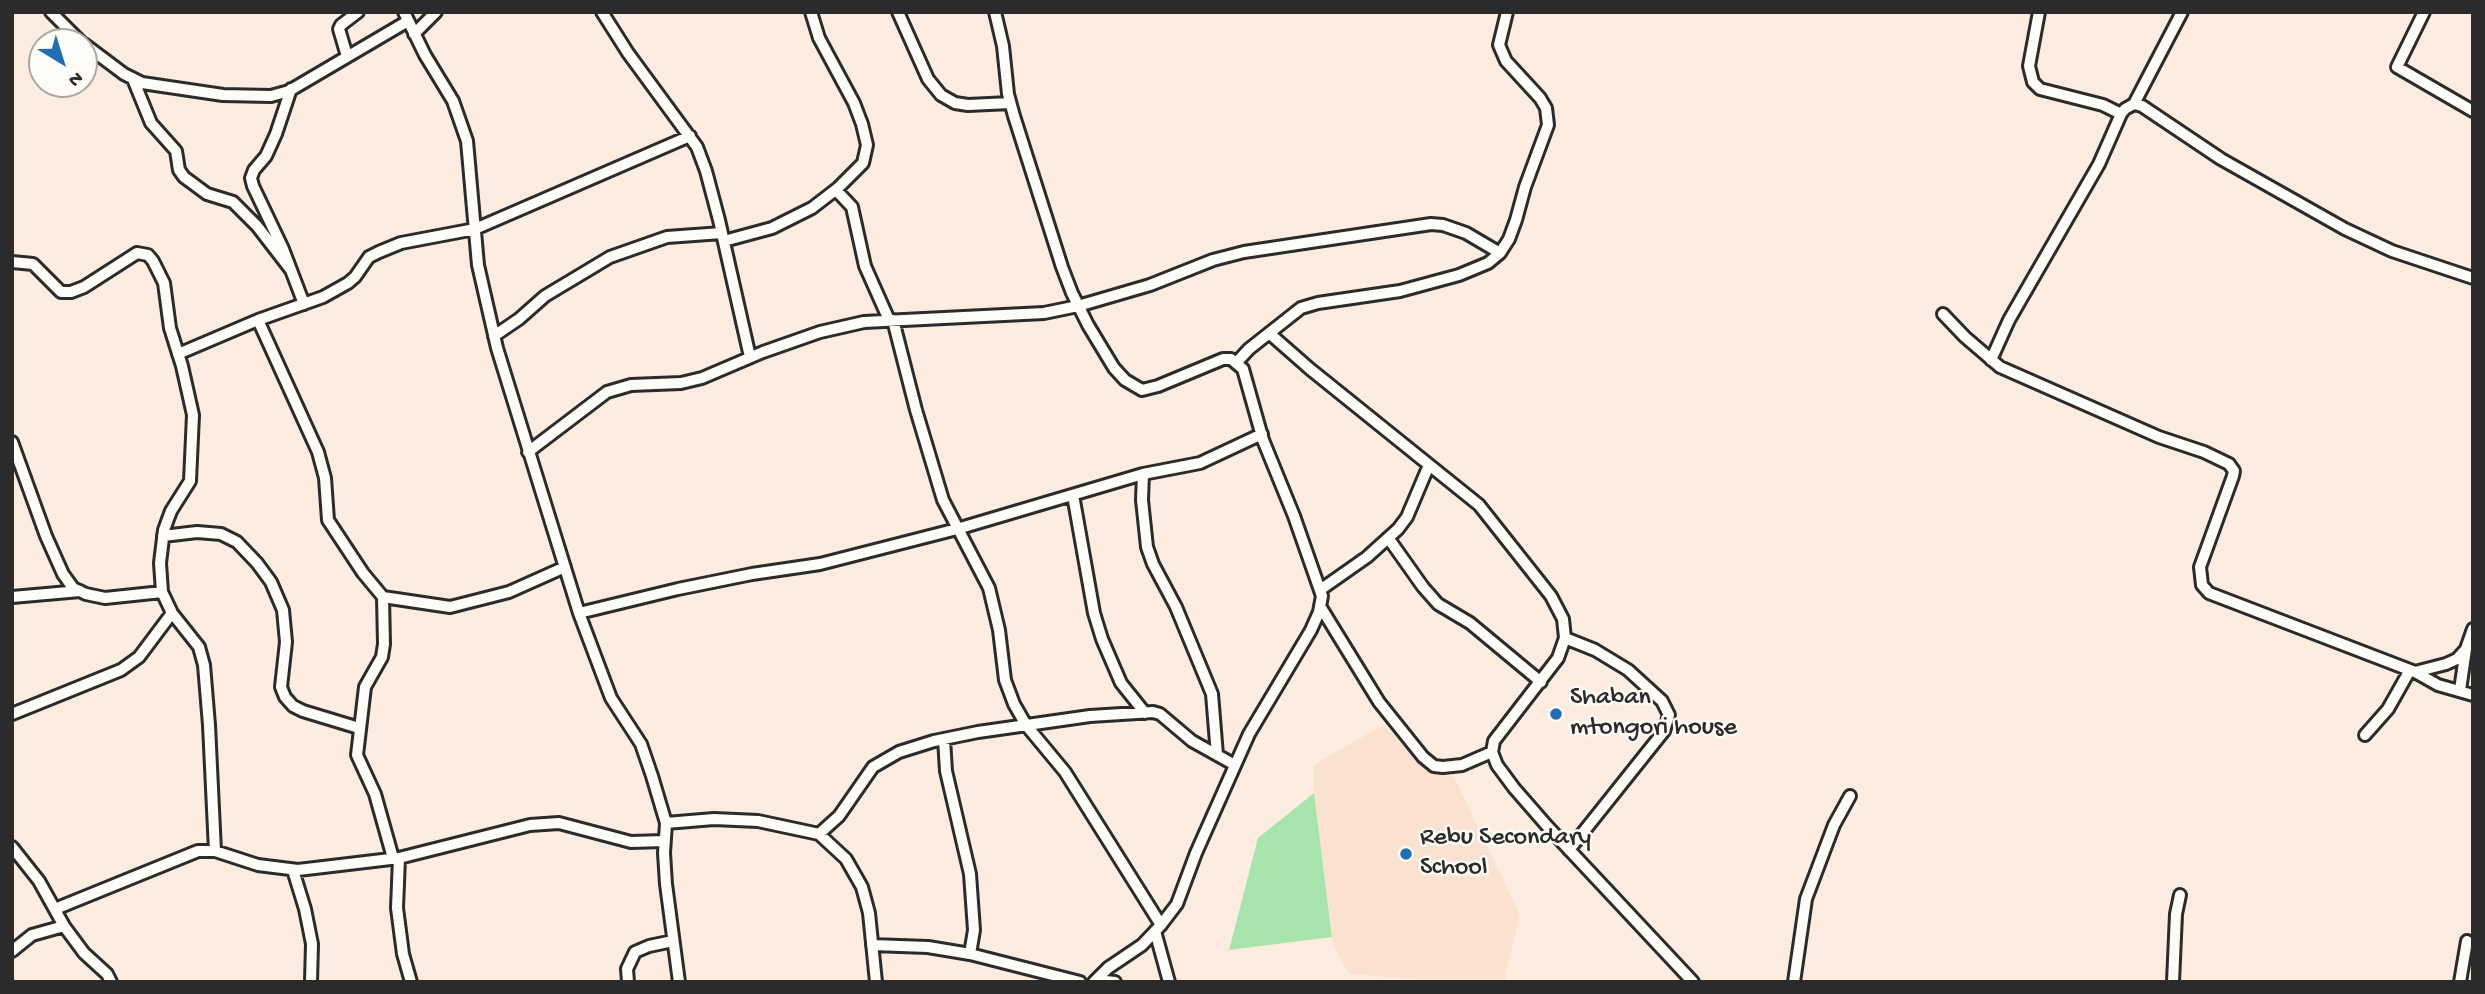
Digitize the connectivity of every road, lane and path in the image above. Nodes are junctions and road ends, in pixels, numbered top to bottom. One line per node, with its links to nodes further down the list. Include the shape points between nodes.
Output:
1 (51, 12): 13 (street)
2 (358, 12): 16 (street, via 339,29)
3 (436, 12): 14 (street)
4 (602, 12): 23 (street)
5 (811, 12): 24 (street, via 819,38 854,103 867,145 863,163)
6 (898, 12): 19 (street, via 928,79 941,95 968,105)
7 (995, 12): 19 (street)
8 (1507, 12): 27 (street, via 1499,45 1506,61 1541,98 1548,125 1509,239)
9 (2039, 12): 22 (street, via 2029,66 2033,82 2040,89)
10 (2182, 12): 20 (street)
11 (2424, 12): 21 (street, via 2397,67)
12 (406, 16): 14 (street); 16 (street, via 388,34)
13 (68, 28)
14 (414, 34): 25 (street, via 453,101 467,141)
15 (98, 55): 17 (street)
16 (347, 56): 18 (street)
17 (133, 79): 18 (street, via 223,95 271,96); 29 (street, via 150,124 176,151 184,177 207,194 239,206)
18 (291, 89): 29 (street, via 276,134 251,178)
19 (1010, 103): 32 (street)
20 (2134, 104): 22 (street); 30 (street, via 2346,229 2392,251)
21 (2473, 111)
22 (2121, 114): 40 (street, via 2099,164)
23 (690, 136): 25 (street); 26 (street, via 706,171)
24 (836, 190): 26 (street, via 772,228); 35 (street, via 852,207 865,266)
25 (475, 229): 31 (street, via 401,243 379,252 369,257 348,283); 37 (street)
26 (723, 237): 37 (street, via 667,237 610,257 554,290); 39 (street)
27 (1500, 253): 32 (street, via 1466,233 1431,224 1244,252); 36 (street, via 1488,263 1400,291 1301,308)
28 (13, 262): 38 (street, via 33,264 61,292 71,292 137,253 148,255 164,283)
29 (291, 270): 31 (street)
30 (2473, 278)
31 (304, 304): 34 (street)
32 (1078, 306): 35 (street, via 1044,313); 41 (street, via 1114,368 1142,390 1223,359)
33 (1943, 314): 40 (street)
34 (258, 320): 38 (street); 56 (street, via 318,452 328,520)
35 (891, 320): 39 (street, via 820,332); 48 (street, via 943,500)
36 (1269, 333): 41 (street); 45 (street)
37 (494, 336): 44 (street)
38 (178, 354): 49 (street, via 193,415 192,459 190,481 171,511)
39 (750, 357): 44 (street, via 702,378 607,392)
40 (1991, 359): 63 (street, via 2008,371 2229,464 2234,477 2200,567 2202,585 2209,593)
41 (1237, 362): 42 (street)
42 (1262, 434): 46 (street, via 1200,463); 52 (street)
43 (12, 442): 53 (street, via 63,574)
44 (528, 452): 51 (street)
45 (1429, 465): 50 (street, via 1407,517); 61 (street, via 1479,505 1518,552 1551,596 1563,620)
46 (1143, 474): 47 (street); 74 (street, via 1147,547 1212,694)
47 (1073, 495): 48 (street); 67 (street, via 1102,639 1121,683)
48 (957, 529): 59 (street, via 820,564 703,584); 69 (street, via 989,588 1005,680)
49 (163, 536): 54 (street); 70 (street, via 197,532 221,534 237,542 271,582 283,610 286,642 281,687 285,697 303,711)
50 (1389, 539): 52 (street); 64 (street, via 1438,604 1470,623)
51 (565, 567): 56 (street, via 509,592 450,607); 59 (street)
52 (1320, 590): 57 (street)
53 (80, 591): 54 (street, via 105,598); 55 (street)
54 (162, 592): 58 (street)
55 (12, 597)
56 (383, 597): 70 (street, via 382,657 365,687)
57 (1320, 606): 73 (street, via 1379,702 1423,757 1443,767 1462,765); 75 (street)
58 (172, 613): 68 (street, via 139,657 121,670); 82 (street, via 200,647 204,665)
59 (579, 613): 77 (street, via 611,698 641,744)
60 (2473, 629): 62 (street)
61 (1565, 638): 64 (street); 81 (street, via 1628,670 1662,701 1669,715 1664,731)
62 (2466, 649): 63 (street, via 2446,664); 65 (street)
63 (2412, 671): 65 (street); 71 (street)
64 (1541, 682): 73 (street, via 1494,741)
65 (2460, 690): 66 (street)
66 (2473, 695)
67 (1144, 713): 69 (street); 74 (street, via 1160,714 1183,735)
68 (12, 714)
69 (1026, 725): 72 (street); 88 (street, via 1065,772)
70 (359, 728): 83 (street, via 356,755 375,794)
71 (2365, 735)
72 (944, 739): 78 (street, via 899,752 873,767 839,816); 93 (street, via 946,771 970,874 974,930)
73 (1492, 752): 81 (street, via 1514,788)
74 (1217, 755): 75 (street)
75 (1235, 765): 88 (street, via 1177,904)
76 (1850, 796): 105 (street, via 1806,899)
77 (666, 823): 78 (street, via 714,818 758,821); 79 (street)
78 (819, 834): 91 (street, via 846,859 862,887)
79 (664, 841): 83 (street, via 631,842 559,823 530,824); 89 (street)
80 (12, 847): 86 (street)
81 (1569, 849): 104 (street)
82 (215, 851): 84 (street); 86 (street, via 198,851)
83 (396, 858): 84 (street); 97 (street, via 402,954)
84 (293, 870): 96 (street, via 312,944)
85 (2180, 895): 106 (street)
86 (55, 909): 87 (street)
87 (64, 926): 92 (street, via 32,935); 95 (street)
88 (1158, 928): 94 (street); 103 (street)
89 (673, 941): 98 (street, via 635,952 627,969); 99 (street)
90 (2467, 941): 107 (street)
91 (872, 945): 93 (street); 100 (street)
92 (12, 951)
93 (970, 954): 101 (street)
94 (1095, 981): 102 (street)
95 (111, 982)
96 (311, 982)
97 (411, 982)
98 (628, 982)
99 (679, 982)
100 (876, 982)
101 (1080, 982)
102 (1115, 982)
103 (1169, 982)
104 (1693, 982)
105 (1794, 982)
106 (2173, 982)
107 (2460, 982)

